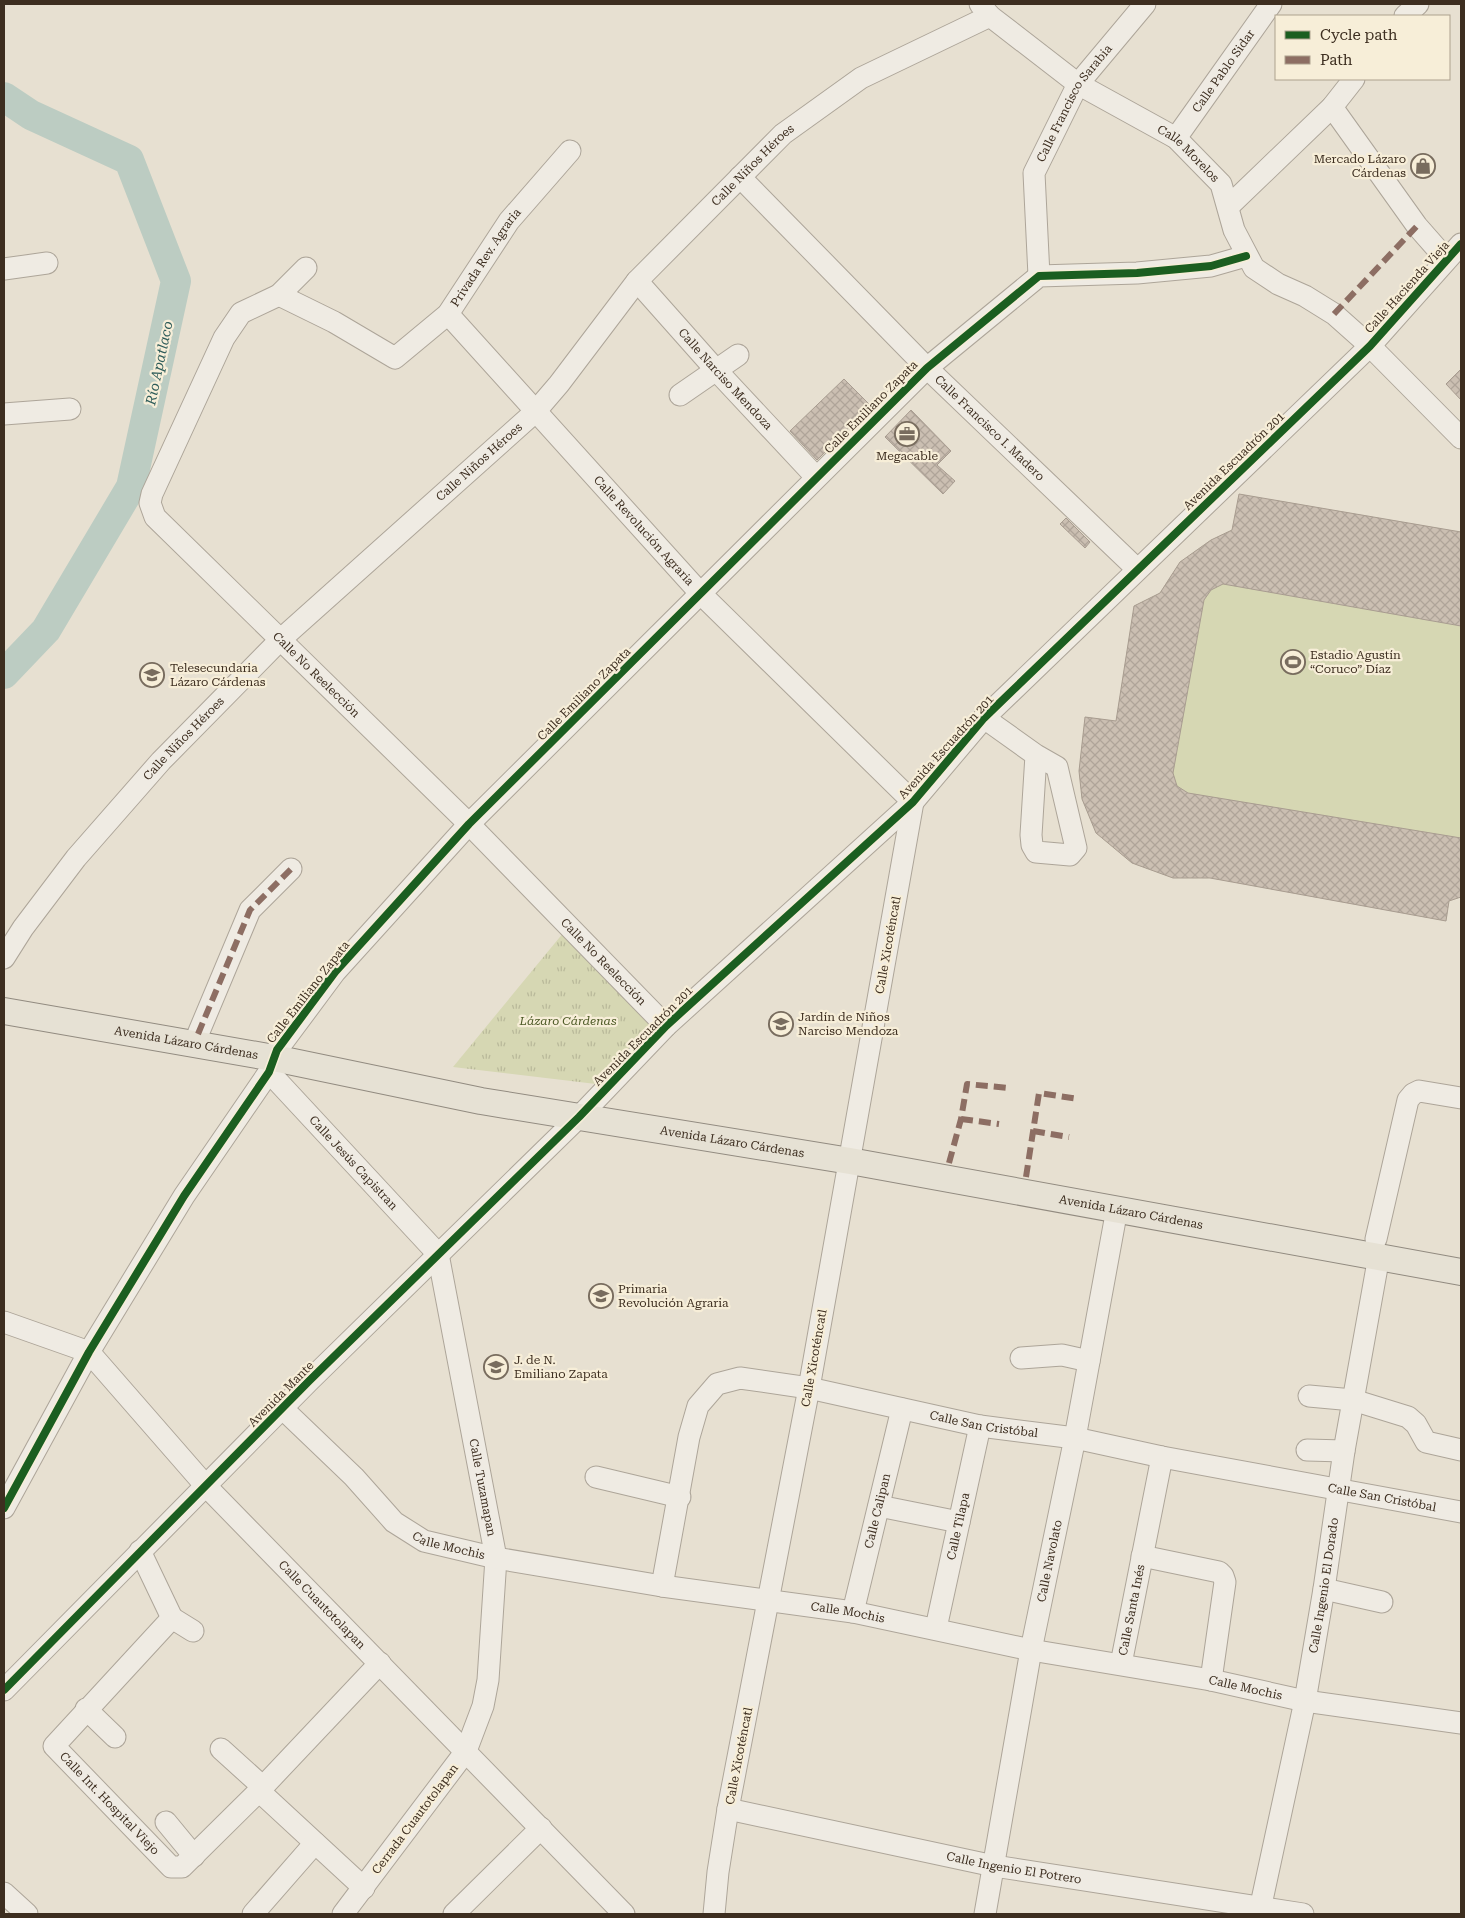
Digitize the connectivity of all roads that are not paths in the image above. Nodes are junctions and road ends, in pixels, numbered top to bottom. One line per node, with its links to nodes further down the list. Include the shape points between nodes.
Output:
1 (1145, 4): 7 (street, Calle Francisco Sarabia)
2 (1271, 4): 9 (street, Calle Pablo Sidar)
3 (1418, 4): 5 (street)
4 (985, 10): 7 (street, Calle Morelos); 11 (street, Calle Niños Héroes, via 861,78 783,134)
5 (1406, 15)
6 (1353, 80): 8 (street)
7 (1078, 84): 9 (street, Calle Morelos); 19 (street, Calle Francisco Sarabia, via 1034,173)
8 (1332, 107): 12 (street); 15 (street, via 1417,226)
9 (1176, 138): 12 (street, Calle Morelos, via 1221,184)
10 (570, 151): 22 (street, Privada Rev. Agraria, via 509,221)
11 (740, 177): 20 (street, Calle Niños Héroes); 25 (street, Calle Francisco I. Madero)
12 (1229, 206): 14 (street, Calle Morelos, via 1234,230)
13 (1461, 244): 15 (street, Calle Hacienda Vieja)
14 (1246, 256): 19 (street, via 1211,266 1137,274); 23 (street, Calle Morelos, via 1254,268 1334,314)
15 (1446, 259): 23 (street, Calle Hacienda Vieja)
16 (48, 263): 18 (street)
17 (306, 268): 21 (street, Calle No Reelección)
18 (4, 269)
19 (1039, 276): 25 (street, Calle Emiliano Zapata)
20 (637, 281): 26 (street, Calle Narciso Mendoza); 29 (street, Calle Niños Héroes)
21 (279, 295): 22 (street, Privada Rev. Agraria, via 334,322 395,358); 35 (street, Calle No Reelección, via 241,313 224,338 150,503 155,517)
22 (448, 314): 29 (street, Calle Revolución Agraria)
23 (1370, 346): 31 (street, Calle Morelos); 33 (street, Avenida Escuadrón 201)
24 (738, 355): 26 (street)
25 (927, 368): 32 (street, Calle Emiliano Zapata); 33 (street, Calle Francisco I. Madero)
26 (716, 370): 27 (street); 32 (street, Calle Narciso Mendoza)
27 (680, 395)
28 (70, 409): 30 (street)
29 (535, 412): 34 (street, Calle Revolución Agraria); 35 (street, Calle Niños Héroes)
30 (4, 414)
31 (1461, 438)
32 (816, 476): 34 (street, Calle Emiliano Zapata)
33 (1137, 569): 36 (street, Avenida Escuadrón 201)
34 (701, 594): 38 (street, Calle Revolución Agraria); 39 (street, Calle Emiliano Zapata)
35 (280, 640): 39 (street, Calle No Reelección); 41 (street, Calle Niños Héroes, via 117,808 28,920)
36 (984, 718): 37 (street); 38 (street, Avenida Escuadrón 201)
37 (1036, 755)
38 (914, 802): 44 (street, Avenida Escuadrón 201); 49 (street, Calle Xicoténcatl)
39 (469, 824): 44 (street, Calle No Reelección); 46 (street, Calle Emiliano Zapata, via 341,965)
40 (291, 869): 45 (street, via 250,910)
41 (4, 958)
42 (4, 1001): 45 (main road, Avenida Lázaro Cárdenas)
43 (4, 1011): 46 (main road, Avenida Lázaro Cárdenas)
44 (666, 1026): 48 (street, Avenida Escuadrón 201)
45 (198, 1034): 46 (main road, Avenida Lázaro Cárdenas)
46 (273, 1060): 48 (main road, Avenida Lázaro Cárdenas); 53 (street, Calle Jesús Capistran); 57 (street, Calle Emiliano Zapata)
47 (1461, 1098): 52 (street, Calle Ingenio El Dorado, via 1419,1091 1408,1100)
48 (585, 1111): 49 (main road, Avenida Lázaro Cárdenas); 53 (street, Avenida Mante)
49 (851, 1154): 50 (main road, Avenida Lázaro Cárdenas); 51 (main road, Avenida Lázaro Cárdenas); 60 (street, Calle Xicoténcatl)
50 (1117, 1209): 51 (main road, Avenida Lázaro Cárdenas); 59 (street, Calle Navolato)
51 (1254, 1226): 52 (main road, Avenida Lázaro Cárdenas)
52 (1377, 1248): 54 (main road, Avenida Lázaro Cárdenas); 55 (main road, Avenida Lázaro Cárdenas); 62 (street, Calle Ingenio El Dorado)
53 (438, 1254): 63 (street, Avenida Mante); 83 (street, Calle Tuzamapan)
54 (1461, 1254)
55 (1461, 1272)
56 (4, 1322): 57 (street, Calle Cuautotolapan)
57 (88, 1352): 72 (street, Calle Cuautotolapan); 77 (street, Calle Emiliano Zapata)
58 (1021, 1358): 59 (street, via 1062,1355)
59 (1089, 1361): 66 (street, Calle Navolato)
60 (809, 1388): 64 (street, Calle San Cristóbal); 75 (street, Calle San Cristóbal, via 740,1378 717,1384 698,1406 689,1437); 86 (street, Calle Xicoténcatl)
61 (1309, 1396): 62 (street)
62 (1353, 1400): 68 (street, via 1408,1417 1426,1442); 69 (street, Calle Ingenio El Dorado)
63 (283, 1409): 72 (street, Avenida Mante); 79 (street, Calle Mochis, via 354,1477)
64 (902, 1409): 65 (street, Calle San Cristóbal); 76 (street, Calle Calipan)
65 (980, 1426): 66 (street, Calle San Cristóbal); 80 (street, Calle Tilapa)
66 (1075, 1438): 70 (street, Calle San Cristóbal); 92 (street, Calle Navolato)
67 (1308, 1450): 69 (street)
68 (1461, 1450)
69 (1344, 1451): 74 (street, Calle Ingenio El Dorado)
70 (1162, 1457): 74 (street, Calle San Cristóbal); 82 (street, Calle Santa Inés)
71 (596, 1477): 75 (street)
72 (205, 1485): 81 (street, Avenida Mante); 93 (street, Calle Cuautotolapan)
73 (384, 1486): 79 (street)
74 (1338, 1489): 78 (street, Calle San Cristóbal); 85 (street, Calle Ingenio El Dorado)
75 (680, 1497): 84 (street, Calle San Cristóbal)
76 (879, 1506): 80 (street); 88 (street, Calle Calipan)
77 (4, 1508)
78 (1461, 1512)
79 (394, 1522): 83 (street, Calle Mochis, via 424,1541)
80 (959, 1522): 90 (street, Calle Tilapa)
81 (140, 1551): 89 (street); 96 (street, Avenida Mante)
82 (1142, 1556): 94 (street, Calle Santa Inés); 95 (street, Calle Santa Inés, via 1219,1572 1224,1576)
83 (496, 1558): 84 (street, Calle Mochis); 102 (street, Calle Tuzamapan, via 488,1680)
84 (662, 1586): 86 (street, Calle Mochis)
85 (1324, 1589): 87 (street); 97 (street, Calle Ingenio El Dorado)
86 (770, 1600): 88 (street, Calle Mochis); 104 (street, Calle Xicoténcatl)
87 (1382, 1602)
88 (854, 1612): 90 (street, Calle Mochis)
89 (172, 1618): 91 (street); 98 (street, Calle Int. Hospital Viejo)
90 (936, 1628): 92 (street, Calle Mochis)
91 (193, 1631)
92 (1031, 1650): 94 (street, Calle Mochis); 109 (street, Calle Navolato)
93 (380, 1663): 102 (street, Calle Cuautotolapan); 103 (street, Calle Int. Hospital Viejo)
94 (1121, 1664): 95 (street, Calle Mochis)
95 (1211, 1680): 97 (street, Calle Mochis)
96 (4, 1690)
97 (1305, 1701): 99 (street, Calle Mochis); 112 (street, Calle Ingenio El Dorado)
98 (86, 1709): 100 (street); 108 (street, Calle Int. Hospital Viejo, via 55,1742 55,1750 171,1867 182,1868)
99 (1461, 1723)
100 (115, 1737)
101 (221, 1750): 103 (street)
102 (466, 1751): 106 (street, Calle Cuautotolapan); 110 (street, Cerrada Cuautotolapan)
103 (261, 1789): 107 (street); 108 (street, Calle Int. Hospital Viejo)
104 (728, 1809): 109 (street, Calle Ingenio El Potrero); 118 (street, Calle Xicoténcatl)
105 (166, 1822): 108 (street)
106 (540, 1828): 113 (street, Calle Cuautotolapan); 117 (street)
107 (315, 1843): 110 (street); 115 (street)
108 (194, 1856)
109 (994, 1866): 112 (street, Calle Ingenio El Potrero); 119 (street, Calle Navolato)
110 (364, 1888): 116 (street, Cerrada Cuautotolapan)
111 (4, 1893): 114 (street)
112 (1260, 1911): 120 (street, Calle Ingenio El Potrero)
113 (618, 1912)
114 (27, 1914)
115 (253, 1914)
116 (344, 1914)
117 (454, 1914)
118 (714, 1914)
119 (985, 1914)
120 (1303, 1914)

